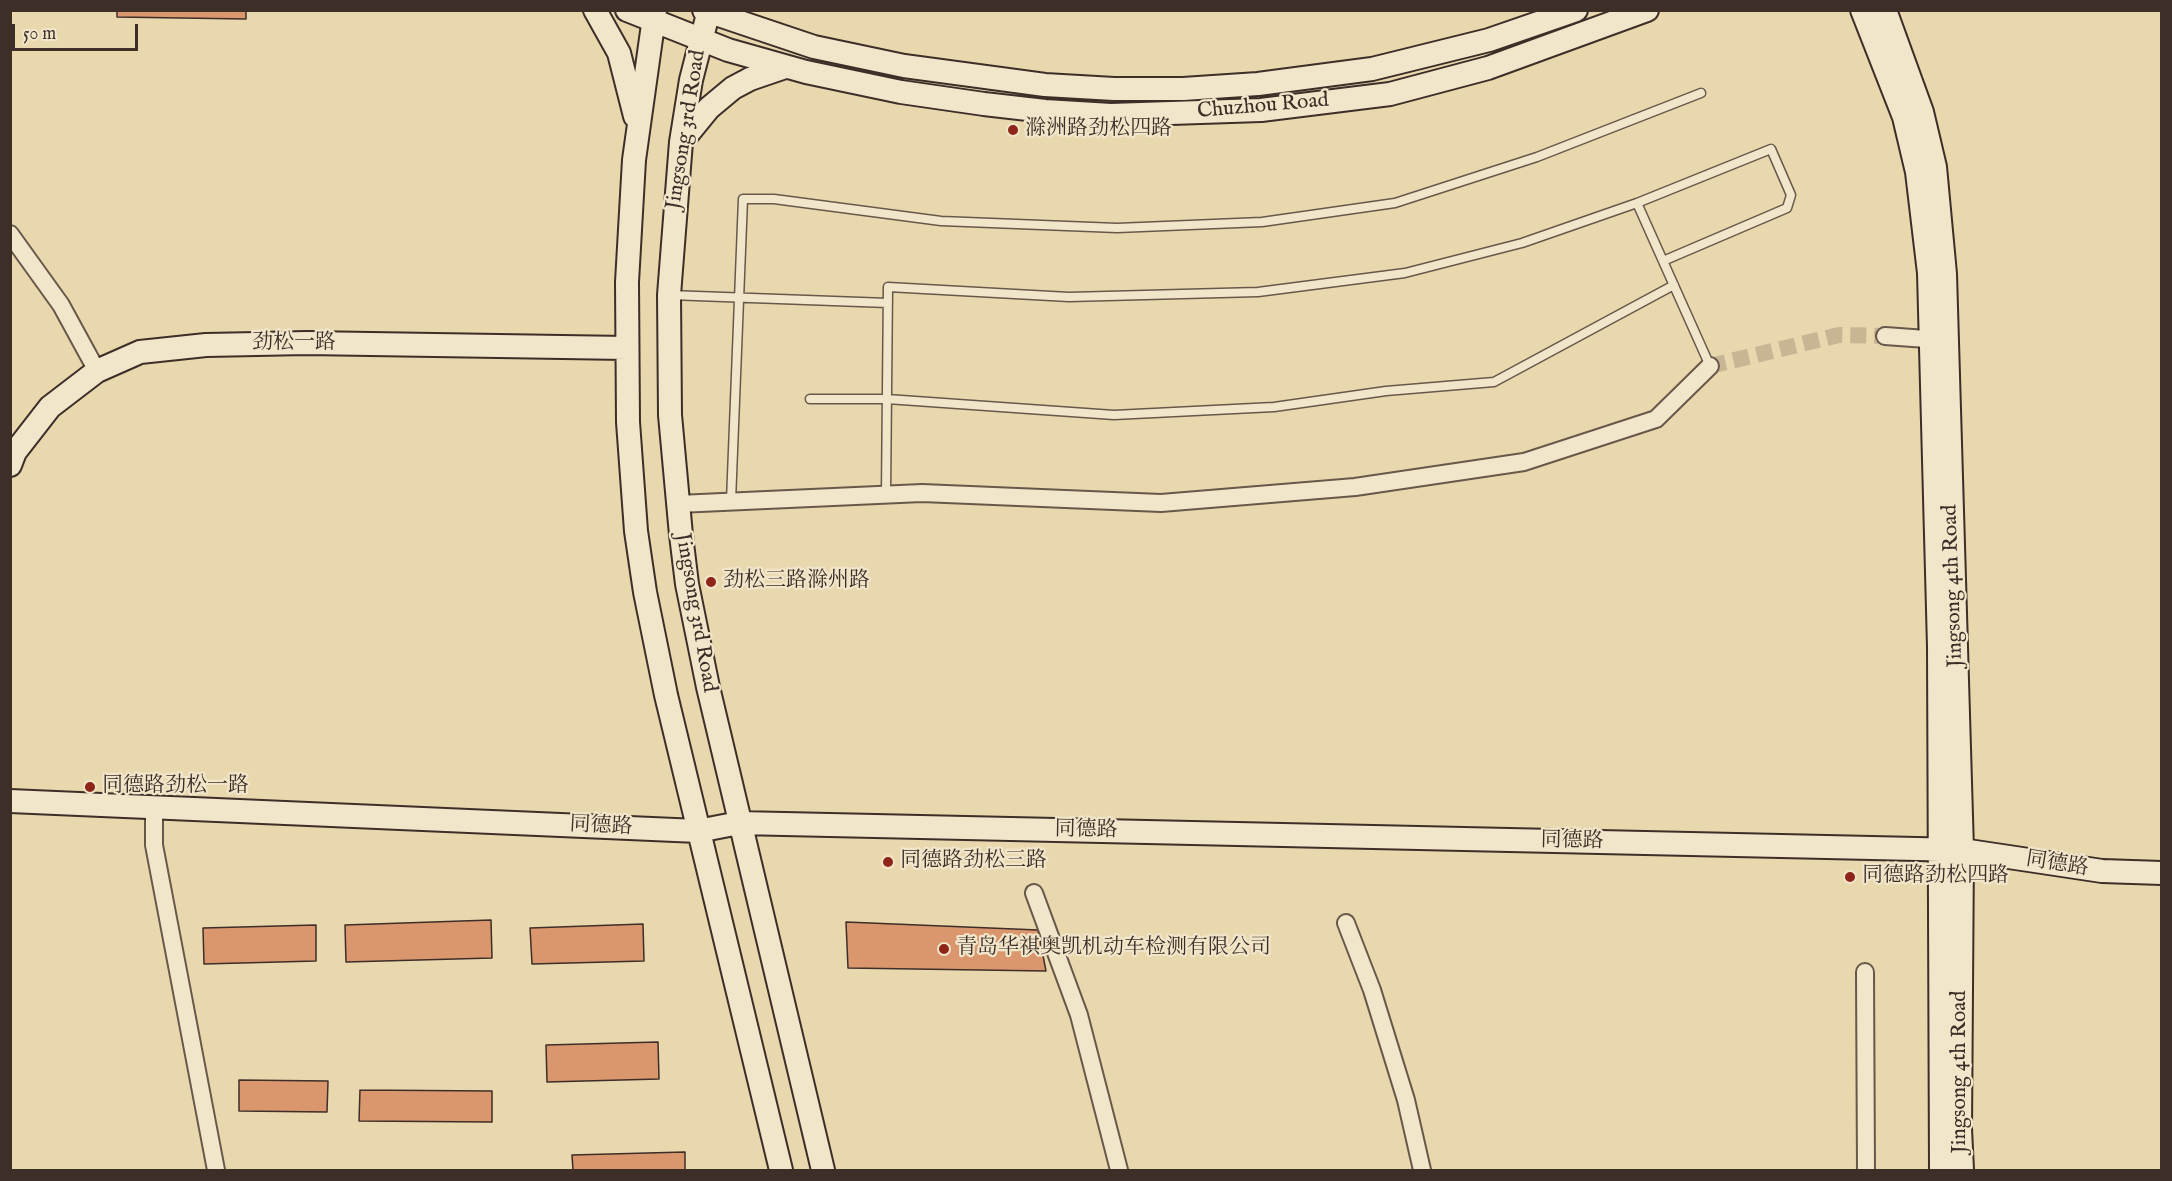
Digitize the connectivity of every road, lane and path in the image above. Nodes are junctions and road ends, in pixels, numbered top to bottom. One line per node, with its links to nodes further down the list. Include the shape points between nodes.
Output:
1 (595, 10): 12 (street, via 619,53)
2 (627, 10): 8 (street, Chuzhou Road)
3 (1576, 10): 7 (street, Chuzhou Road, via 1489,40 1372,69 1258,84 1125,89 1045,86 904,66 814,46)
4 (1647, 10): 10 (street, Chuzhou Road, via 1488,68 1390,94 1261,110 1111,115 1045,111 901,92)
5 (1862, 10): 22 (street, via 1904,117 1917,172)
6 (1885, 10): 22 (street, Jingsong 4th Road, via 1922,112 1935,167 1945,274)
7 (707, 11): 9 (street, Jingsong 3rd Road)
8 (653, 15): 9 (street, Chuzhou Road); 12 (street)
9 (700, 40): 10 (street, Chuzhou Road); 13 (street, Jingsong 3rd Road)
10 (785, 67): 13 (street, via 733,88 709,108)
11 (1701, 93): 19 (lane, via 1537,157 1395,203 1262,222 1117,228 940,222 774,199 742,199)
12 (638, 129): 23 (street, Jingsong 3rd Road)
13 (681, 142): 18 (street, Jingsong 3rd Road)
14 (1637, 203): 16 (lane); 16 (lane, via 1771,149 1791,195 1787,208); 20 (lane, via 1522,243 1426,267 1303,286 1258,292 1069,297 888,287)
15 (10, 234): 25 (street, via 61,305)
16 (1663, 261): 17 (lane)
17 (1674, 285): 24 (lane); 27 (lane, via 1494,382 1386,391 1274,407 1114,415)
18 (669, 295): 19 (lane); 31 (street, Jingsong 3rd Road, via 670,415)
19 (739, 298): 20 (lane); 30 (lane)
20 (888, 303): 27 (lane)
21 (1885, 336): 22 (street)
22 (1939, 340): 36 (street, Jingsong 4th Road); 37 (street, Jingsong 4th Road)
23 (626, 348): 25 (street, 劲松一路, via 206,345 140,352); 35 (street, Jingsong 3rd Road, via 631,470 645,592)
24 (1710, 366): 29 (street, via 1656,418 1524,462 1355,488 1161,503)
25 (97, 371): 28 (street, 劲松一路, via 50,407 15,452)
26 (810, 399): 27 (lane)
27 (887, 399): 29 (lane)
28 (10, 465)
29 (886, 494): 30 (street)
30 (731, 501): 31 (street)
31 (678, 504): 34 (street, Jingsong 3rd Road, via 687,584)
32 (10, 801): 33 (street, 同德路)
33 (154, 807): 35 (street, 同德路); 42 (street, via 154,845)
34 (739, 823): 35 (street, 同德路); 36 (street, 同德路); 44 (street, Jingsong 3rd Road)
35 (698, 831): 43 (street, Jingsong 3rd Road)
36 (1940, 850): 37 (street, 同德路); 48 (street, Jingsong 4th Road)
37 (1962, 850): 38 (street, 同德路, via 2102,872); 49 (street, Jingsong 4th Road)
38 (2162, 873)
39 (1034, 893): 45 (street, via 1079,1015)
40 (1346, 923): 46 (street, via 1372,990 1406,1100)
41 (1865, 972): 47 (street)
42 (216, 1170)
43 (782, 1170)
44 (823, 1170)
45 (1119, 1170)
46 (1422, 1170)
47 (1866, 1170)
48 (1941, 1170)
49 (1962, 1170)

